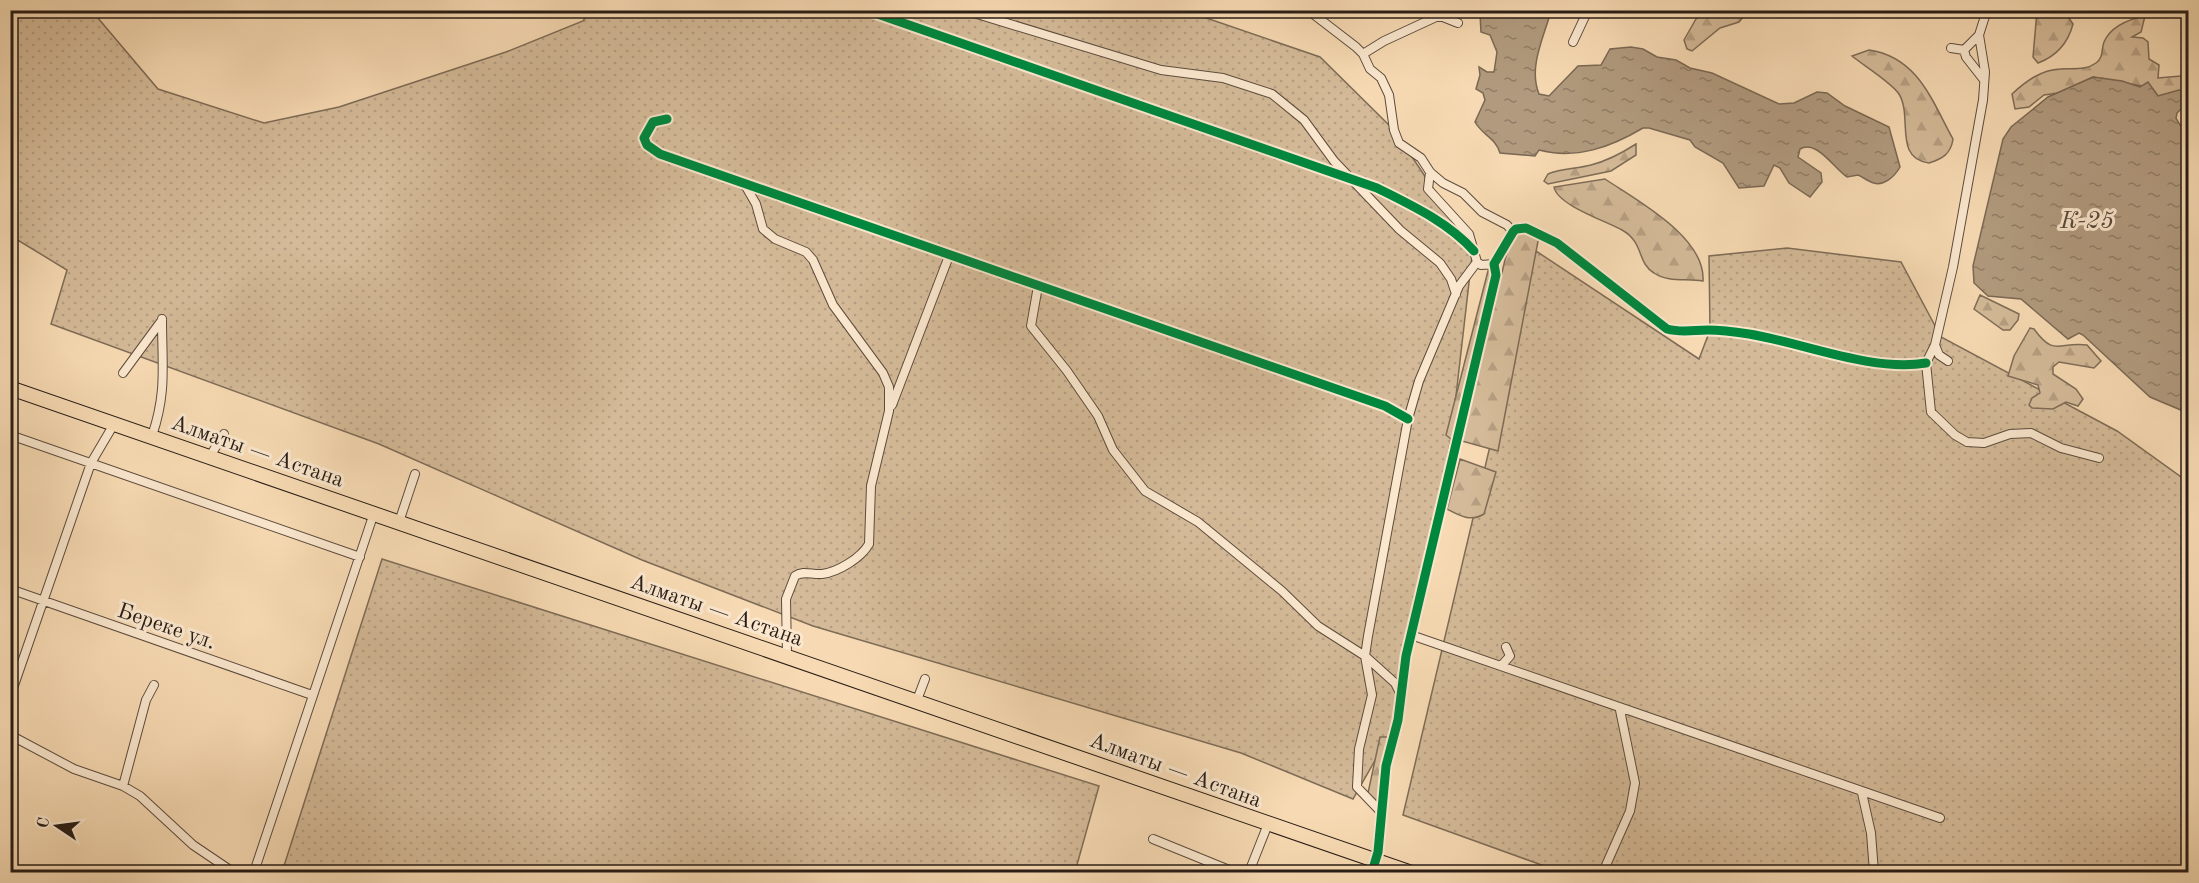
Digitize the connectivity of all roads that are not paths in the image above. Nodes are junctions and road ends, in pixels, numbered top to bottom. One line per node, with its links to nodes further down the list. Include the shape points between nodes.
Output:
1 (866, 10): 15 (street)
2 (964, 10): 15 (street, via 1161,69 1223,78 1272,94 1304,120)
3 (1308, 10): 11 (street)
4 (1588, 10): 8 (street)
5 (1987, 10): 7 (street)
6 (1458, 23): 11 (street, via 1436,17)
7 (1979, 35): 10 (street); 12 (street)
8 (1572, 42)
9 (1951, 48): 10 (street)
10 (1964, 50): 12 (street)
11 (1364, 54): 14 (street, via 1370,69 1387,86 1395,136 1421,158)
12 (1984, 80): 24 (street, via 1972,170)
13 (668, 119): 16 (street, via 653,122 648,129 644,138 650,148)
14 (1430, 172): 17 (street); 18 (street, via 1428,189 1469,234)
15 (1350, 179): 18 (street, via 1422,210); 23 (street, via 1400,230 1440,263)
16 (745, 184): 19 (street); 29 (street, via 763,229 775,239 806,252 813,260 833,305 883,373 890,387)
17 (1513, 232): 21 (street); 26 (street, via 1526,228 1557,243 1667,329 1752,335 1885,364)
18 (1474, 250): 20 (street)
19 (950, 256): 22 (street); 29 (street)
20 (1477, 262): 21 (street); 23 (street)
21 (1494, 264): 44 (street, via 1496,274 1473,379)
22 (1038, 286): 30 (street, via 1385,406); 47 (street, via 1031,326 1067,371 1098,416 1113,450 1145,491 1198,522 1318,626)
23 (1456, 294): 30 (street, via 1419,381)
24 (1935, 345): 25 (street, via 1939,355); 26 (street)
25 (1948, 361)
26 (1926, 363): 36 (street, via 1931,412 1967,442 2031,433 2061,448)
27 (123, 373): 34 (street, via 162,320 165,372)
28 (12, 393): 31 (highway, Алматы — Астана)
29 (889, 411): 46 (street, via 872,478 869,544 852,561 825,574 803,572 795,576 786,598)
30 (1408, 419): 47 (street)
31 (114, 424): 34 (highway, Алматы — Астана); 37 (street)
32 (224, 434): 35 (street)
33 (10, 435): 37 (street)
34 (152, 436): 35 (highway, Алматы — Астана)
35 (210, 456): 39 (highway, Алматы — Астана)
36 (2099, 458)
37 (92, 463): 41 (street); 43 (street)
38 (415, 474): 40 (street)
39 (374, 513): 40 (highway, Алматы — Астана); 41 (street)
40 (399, 522): 46 (highway, Алматы — Астана)
41 (360, 557): 52 (street)
42 (10, 589): 43 (street, Береке ул.)
43 (43, 601): 52 (street, Береке ул.); 53 (street)
44 (1411, 635): 48 (street); 51 (street)
45 (1506, 647): 48 (street, via 1510,656)
46 (787, 655): 54 (highway, Алматы — Астана)
47 (1365, 656): 51 (street, via 1395,683); 59 (street, via 1372,696 1359,748 1357,787)
48 (1501, 666): 55 (street)
49 (925, 679): 54 (street)
50 (154, 685): 57 (street, via 146,700)
51 (1400, 693): 59 (street)
52 (312, 695): 65 (street)
53 (10, 697)
54 (917, 700): 61 (highway, Алматы — Астана)
55 (1620, 710): 58 (street); 69 (street, via 1635,783 1630,811)
56 (10, 735): 57 (street, via 75,769)
57 (123, 786): 64 (street)
58 (1862, 793): 60 (street); 70 (street)
59 (1381, 812): 63 (street)
60 (1940, 818)
61 (1268, 824): 63 (highway, Алматы — Астана); 67 (street)
62 (1153, 839): 66 (street)
63 (1374, 867): 68 (highway, Алматы — Астана)
64 (233, 873)
65 (254, 873)
66 (1234, 873)
67 (1249, 873)
68 (1409, 873)
69 (1603, 873)
70 (1874, 873)

